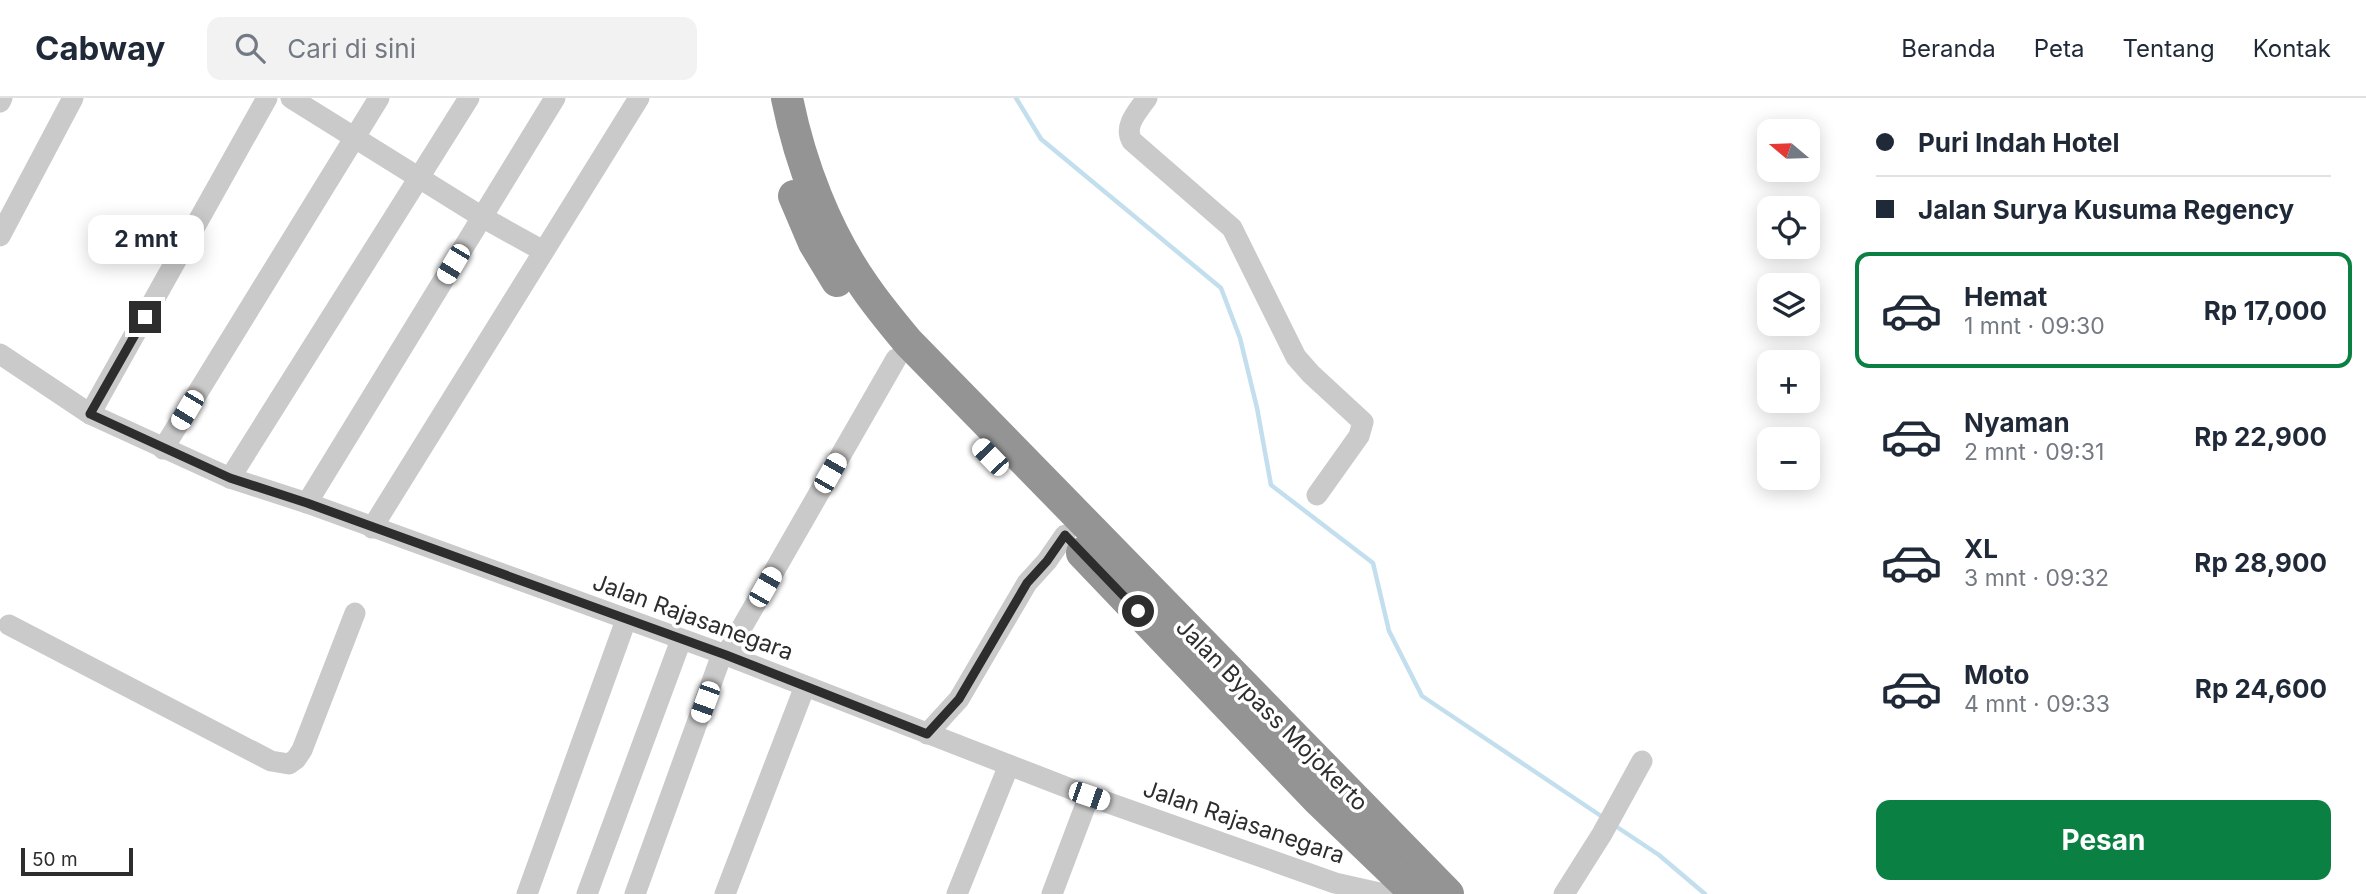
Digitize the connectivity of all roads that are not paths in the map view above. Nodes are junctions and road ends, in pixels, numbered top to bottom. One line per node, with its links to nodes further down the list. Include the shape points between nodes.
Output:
1 (73, 98): 14 (street)
2 (267, 98): 18 (street)
3 (291, 98): 11 (street)
4 (379, 98): 11 (street)
5 (469, 98): 12 (street)
6 (555, 98): 13 (street)
7 (639, 98): 15 (street)
8 (767, 98): 17 (highway, Jalan Bypass Mojokerto, via 789,183 814,243)
9 (787, 98): 43 (highway, Jalan Bypass Mojokerto, via 811,182 837,239 864,285 908,342)
10 (1147, 98): 21 (street, via 1130,124 1132,141 1232,228 1296,357 1363,422 1359,436)
11 (354, 138): 12 (street); 19 (street)
12 (420, 178): 13 (street); 20 (street)
13 (482, 217): 15 (street); 22 (street)
14 (0, 236)
15 (543, 251): 23 (street)
16 (0, 354): 18 (street, Jalan Rajasanegara)
17 (895, 359): 24 (highway, Jalan Bypass Mojokerto); 29 (street)
18 (90, 414): 19 (street, Jalan Rajasanegara)
19 (163, 449): 20 (street, Jalan Rajasanegara)
20 (230, 478): 22 (street, Jalan Rajasanegara)
21 (1317, 495)
22 (307, 503): 23 (street, Jalan Rajasanegara)
23 (372, 528): 26 (street, Jalan Rajasanegara)
24 (1065, 535): 31 (street, via 1027,583 959,699); 42 (highway, Jalan Bypass Mojokerto, via 1318,800)
25 (355, 612): 27 (street, via 302,750 289,764 271,761)
26 (626, 620): 28 (street, Jalan Rajasanegara); 35 (street)
27 (3, 629)
28 (681, 640): 29 (street, Jalan Rajasanegara); 36 (street)
29 (724, 654): 30 (street, Jalan Rajasanegara); 37 (street)
30 (805, 686): 31 (street, Jalan Rajasanegara); 38 (street)
31 (927, 734): 33 (street, Jalan Rajasanegara)
32 (1642, 761): 44 (street)
33 (1009, 765): 34 (street, Jalan Rajasanegara); 39 (street)
34 (1089, 796): 40 (street); 41 (street, Jalan Rajasanegara, via 1335,883)
35 (527, 894)
36 (587, 894)
37 (635, 894)
38 (725, 894)
39 (957, 894)
40 (1052, 894)
41 (1384, 894)
42 (1416, 894)
43 (1448, 894)
44 (1564, 894)

